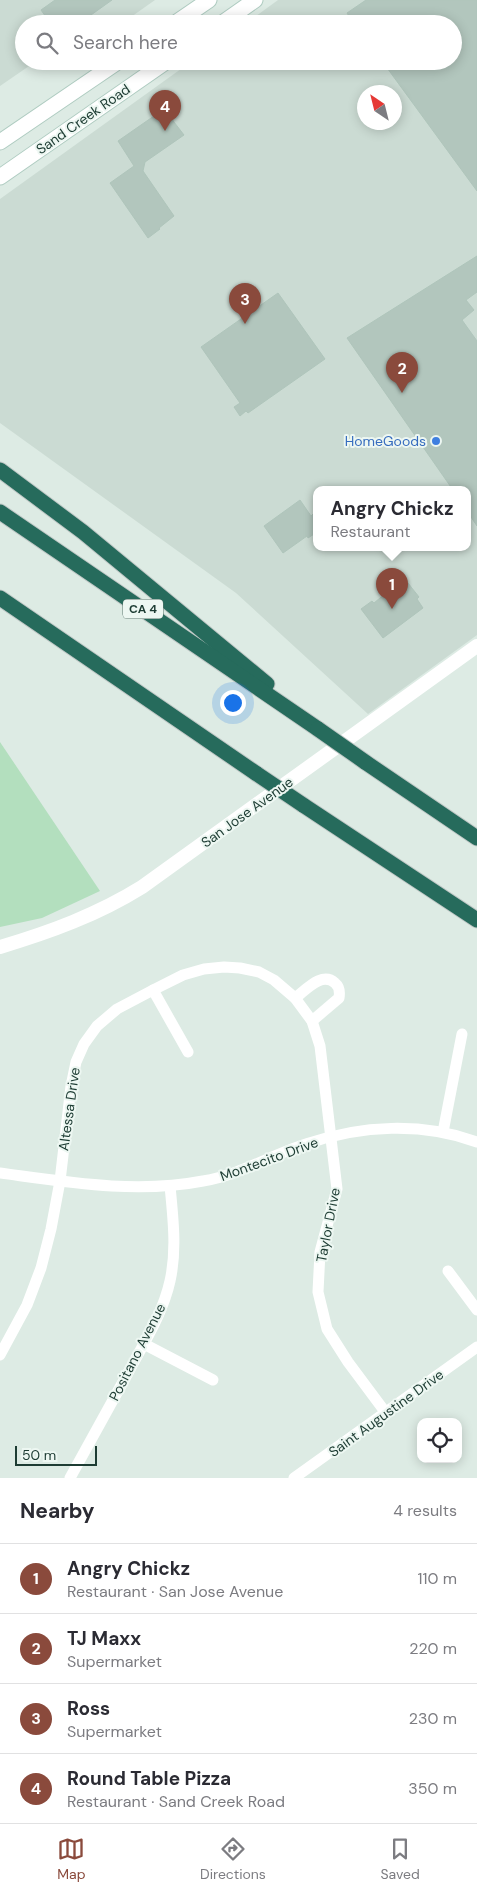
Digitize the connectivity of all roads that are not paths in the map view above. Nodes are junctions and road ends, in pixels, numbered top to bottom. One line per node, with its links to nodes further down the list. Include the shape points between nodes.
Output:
1 (208, 0): 3 (main road)
2 (255, 0): 4 (main road)
3 (187, 15)
4 (234, 15)
5 (106, 70): 7 (main road, Sand Creek Road)
6 (153, 70): 8 (main road, Sand Creek Road)
7 (0, 142)
8 (0, 177)
9 (0, 470): 13 (highway, via 194,622 268,685)
10 (0, 512): 13 (highway, CA 4)
11 (0, 598): 15 (highway, bridge)
12 (477, 646): 16 (street, San Jose Avenue, via 135,892 81,920)
13 (285, 706): 14 (highway, CA 4, bridge)
14 (477, 838)
15 (477, 920)
16 (0, 947)
17 (152, 990): 18 (street, Altessa Drive, via 184,975 224,967 258,972); 21 (street); 26 (street, Altessa Drive, via 117,1009 97,1026 84,1044 71,1086)
18 (296, 998): 19 (street, Altessa Drive); 19 (street, via 326,978 338,986 339,998)
19 (312, 1021): 23 (street, Altessa Drive, via 320,1046)
20 (462, 1034): 22 (street)
21 (188, 1052)
22 (443, 1132): 23 (street, Montecito Drive, via 390,1127); 24 (street, Montecito Drive)
23 (332, 1137): 27 (street, Montecito Drive, via 306,1144 228,1176); 34 (street, Taylor Drive, via 337,1189 320,1252 318,1292 327,1329)
24 (477, 1142)
25 (0, 1172): 26 (street, Montecito Drive)
26 (60, 1180): 27 (street, Montecito Drive, via 142,1188); 32 (street, Altessa Drive, via 41,1268 27,1305)
27 (170, 1186): 30 (street, Positano Avenue, via 174,1228 170,1282)
28 (448, 1271): 29 (street)
29 (477, 1310)
30 (144, 1344): 33 (street); 35 (street, Positano Avenue)
31 (477, 1347): 34 (street, Saint Augustine Drive)
32 (0, 1356)
33 (213, 1380)
34 (386, 1413): 36 (street, Saint Augustine Drive)
35 (70, 1478)
36 (294, 1478)

